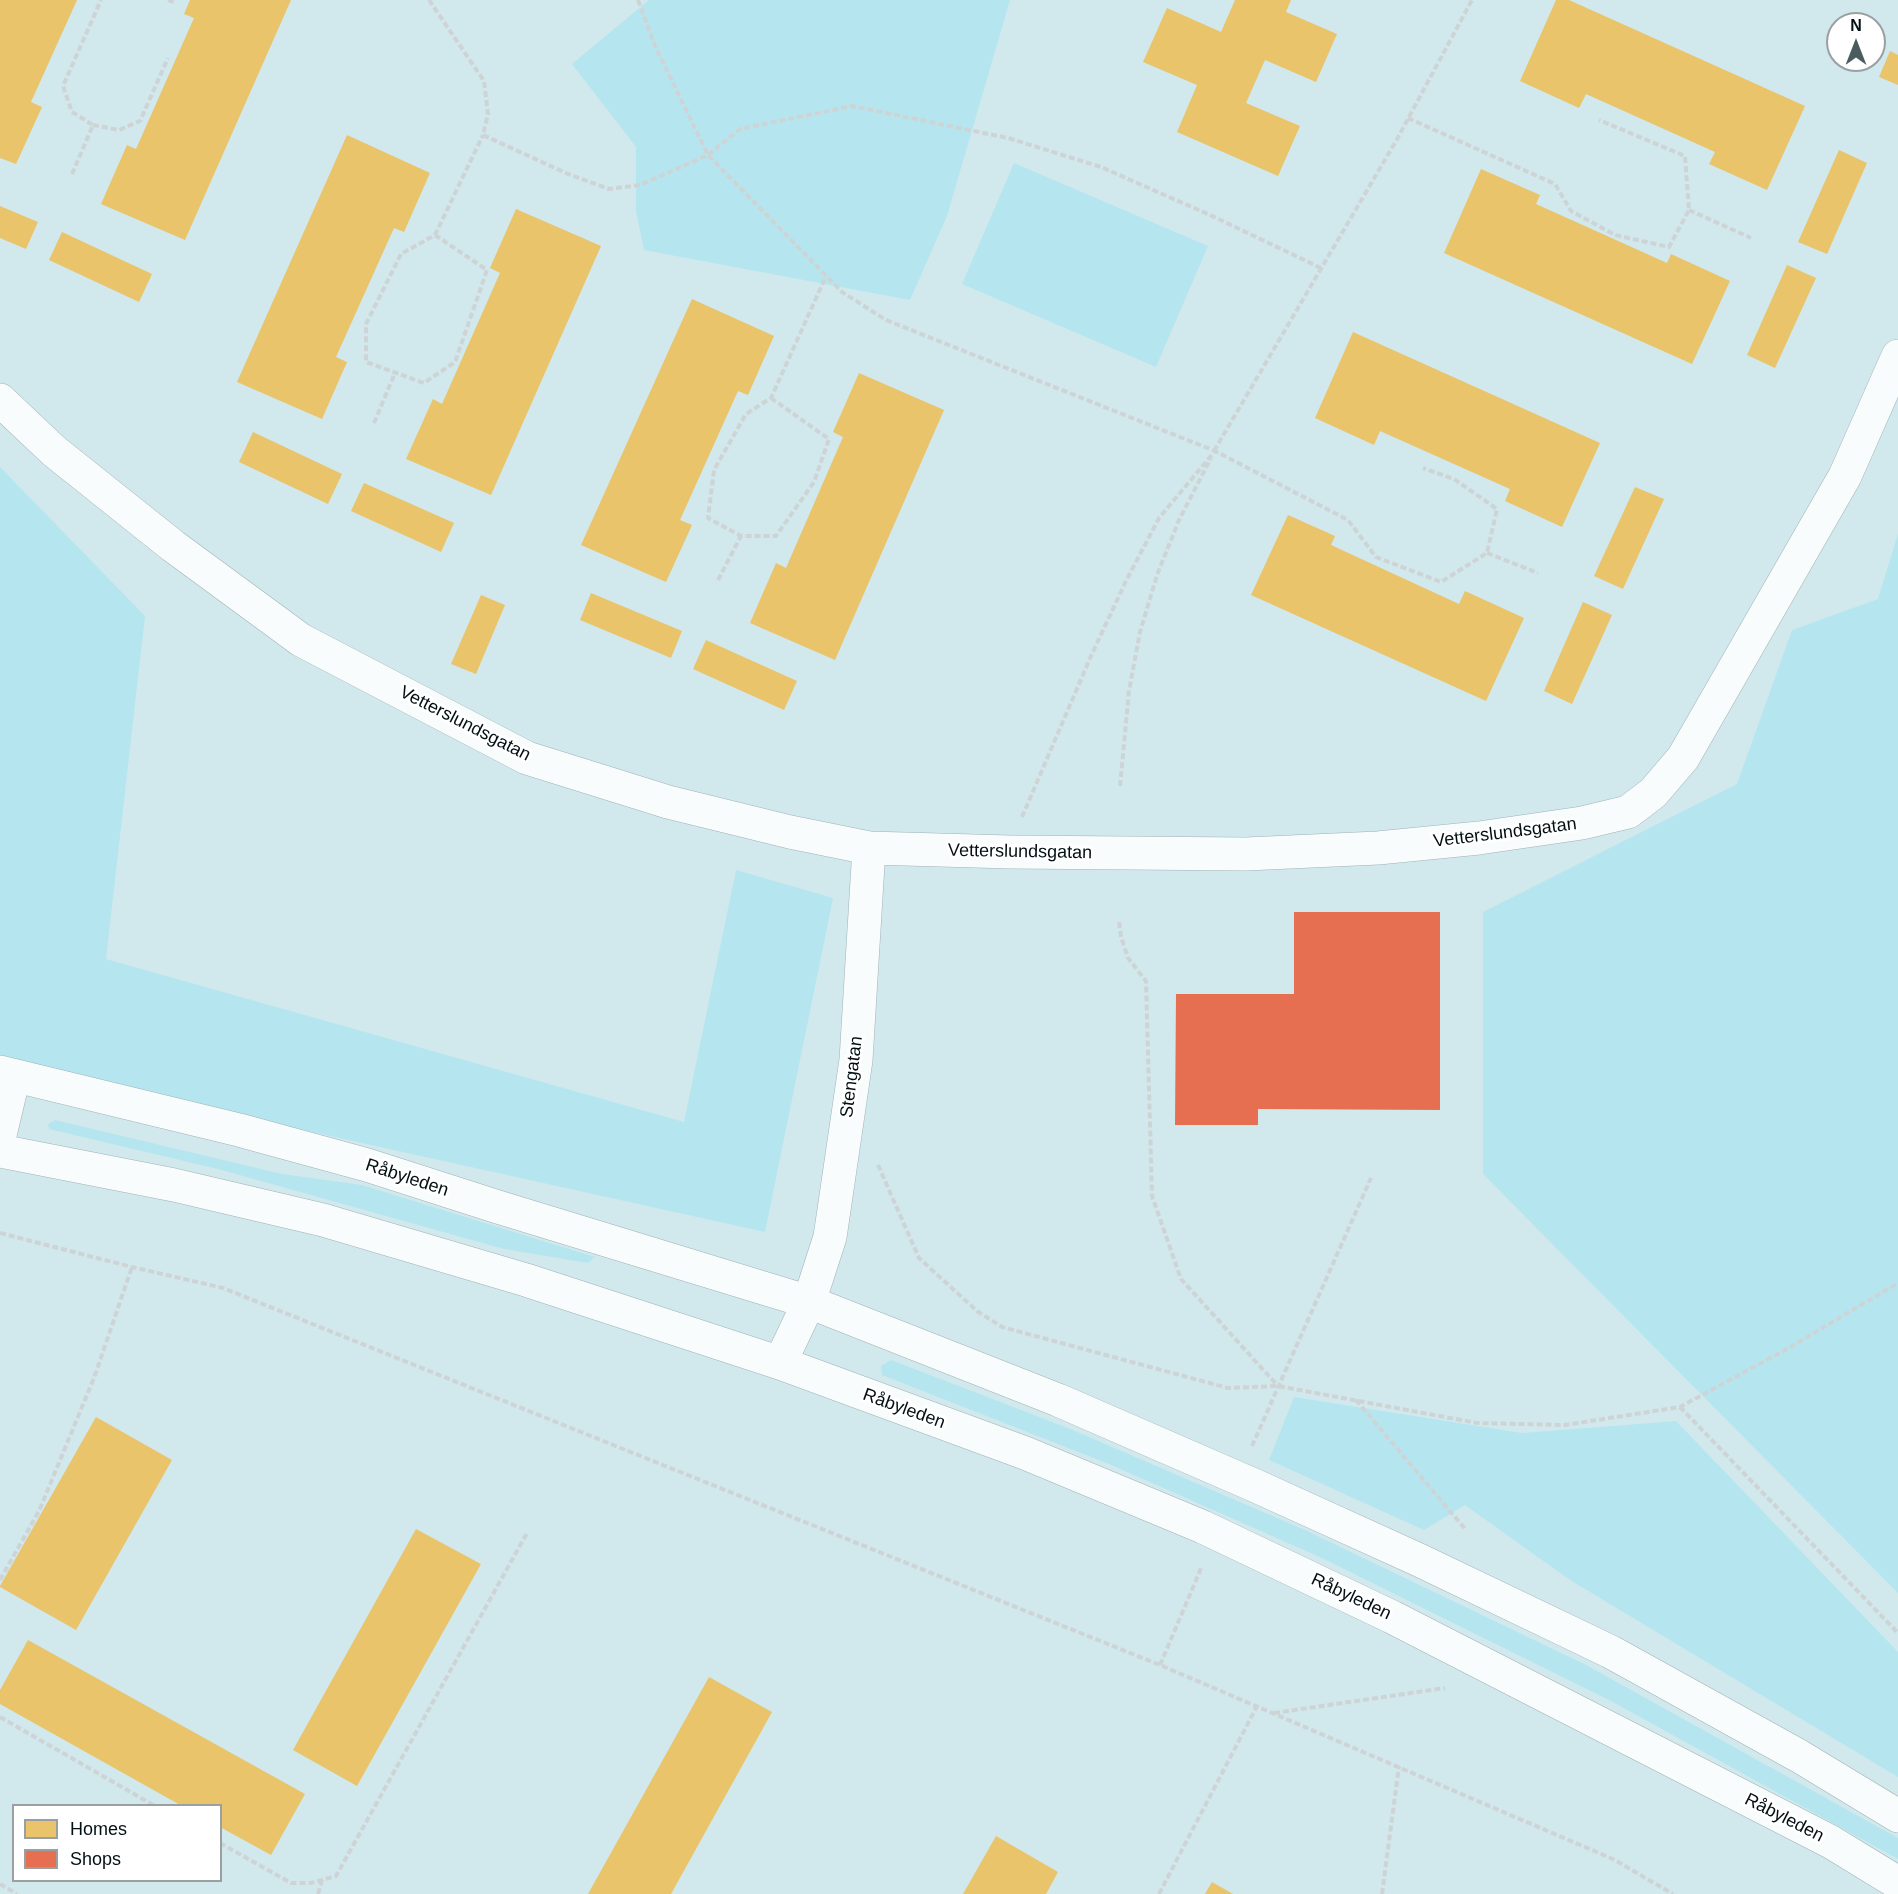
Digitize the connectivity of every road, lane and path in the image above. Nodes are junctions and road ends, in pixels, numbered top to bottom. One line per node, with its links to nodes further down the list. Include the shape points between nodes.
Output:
1 (101, 0): 10 (path, via 63,86 72,112)
2 (168, 0): 6 (path)
3 (429, 0): 11 (path, via 484,81 488,114)
4 (638, 0): 12 (path, via 655,46)
5 (1472, 0): 8 (path)
6 (176, 3)
7 (168, 58): 10 (path, via 140,122 119,130)
8 (1408, 118): 14 (path, via 1555,184 1571,211 1615,235 1669,247); 17 (path)
9 (1599, 120): 14 (path, via 1685,156)
10 (93, 125): 13 (path)
11 (483, 135): 12 (path, via 609,189 640,185); 15 (path)
12 (708, 155): 17 (path, via 740,129 852,106 1008,138 1101,166); 18 (path)
13 (72, 174)
14 (1689, 210): 16 (path)
15 (435, 235): 20 (path, via 401,254 366,324 366,362); 20 (path, via 487,270 455,362 424,383)
16 (1751, 238)
17 (1322, 268): 24 (path)
18 (826, 276): 21 (path); 24 (path, via 842,292 886,320)
19 (1898, 356): 32 (main road, Vetterslundsgatan, via 1845,476 1683,759 1653,793 1628,812 1582,823 1378,848 1246,854)
20 (395, 373): 23 (path)
21 (771, 398): 26 (path, via 746,414 714,470 708,518); 26 (path, via 829,439 814,482 776,536)
22 (0, 400): 31 (main road, Vetterslundsgatan, via 54,451 173,546 301,640 527,758 668,802)
23 (374, 423)
24 (1215, 451): 27 (path, via 1348,520 1376,557 1441,582); 30 (path, via 1179,520 1140,632 1129,691); 32 (path, via 1159,518 1126,581 1023,813)
25 (1423, 468): 27 (path, via 1454,479 1497,509)
26 (741, 536): 29 (path)
27 (1487, 553): 28 (path)
28 (1538, 573)
29 (718, 580)
30 (1120, 786)
31 (869, 848): 32 (main road, Vetterslundsgatan); 37 (main road, Stengatan, via 856,1060)
32 (1010, 852)
33 (1119, 922): 44 (path, via 1128,958 1146,981 1152,1196 1181,1278)
34 (7, 1074): 35 (main road); 42 (main road, Råbyleden, via 367,1165)
35 (0, 1135)
36 (0, 1151): 43 (main road, Råbyleden, via 174,1185 323,1220 526,1280)
37 (843, 1152): 42 (main road, Stengatan, via 830,1237); 44 (path, via 873,1155 919,1258 977,1311 1002,1327 1228,1388)
38 (1371, 1178): 44 (path)
39 (0, 1233): 40 (path)
40 (132, 1267): 51 (path, via 94,1378 39,1511); 53 (path, via 223,1288)
41 (1898, 1283): 46 (path)
42 (809, 1302): 43 (main road); 60 (main road, Råbyleden, via 1058,1400 1419,1560 1611,1652)
43 (780, 1363): 63 (main road, Råbyleden, via 1025,1454 1203,1527 1392,1617 1664,1756 1831,1842)
44 (1278, 1386): 45 (path); 47 (path)
45 (1356, 1400): 46 (path, via 1478,1423 1565,1425); 48 (path)
46 (1680, 1407): 52 (path)
47 (1251, 1448)
48 (1466, 1530)
49 (527, 1533): 62 (path, via 336,1876)
50 (1203, 1563): 53 (path)
51 (0, 1580)
52 (1898, 1633)
53 (1160, 1665): 55 (path)
54 (1445, 1688): 56 (path)
55 (1257, 1706): 56 (path); 67 (path)
56 (1274, 1713): 58 (path)
57 (0, 1717): 59 (path)
58 (1399, 1766): 68 (path); 69 (path, via 1613,1860)
59 (152, 1804)
60 (1898, 1816)
61 (222, 1844): 62 (path, via 291,1883)
62 (322, 1880): 66 (path)
63 (1898, 1883)
64 (0, 1884): 65 (path)
65 (17, 1894)
66 (318, 1894)
67 (1159, 1894)
68 (1382, 1894)
69 (1673, 1894)

